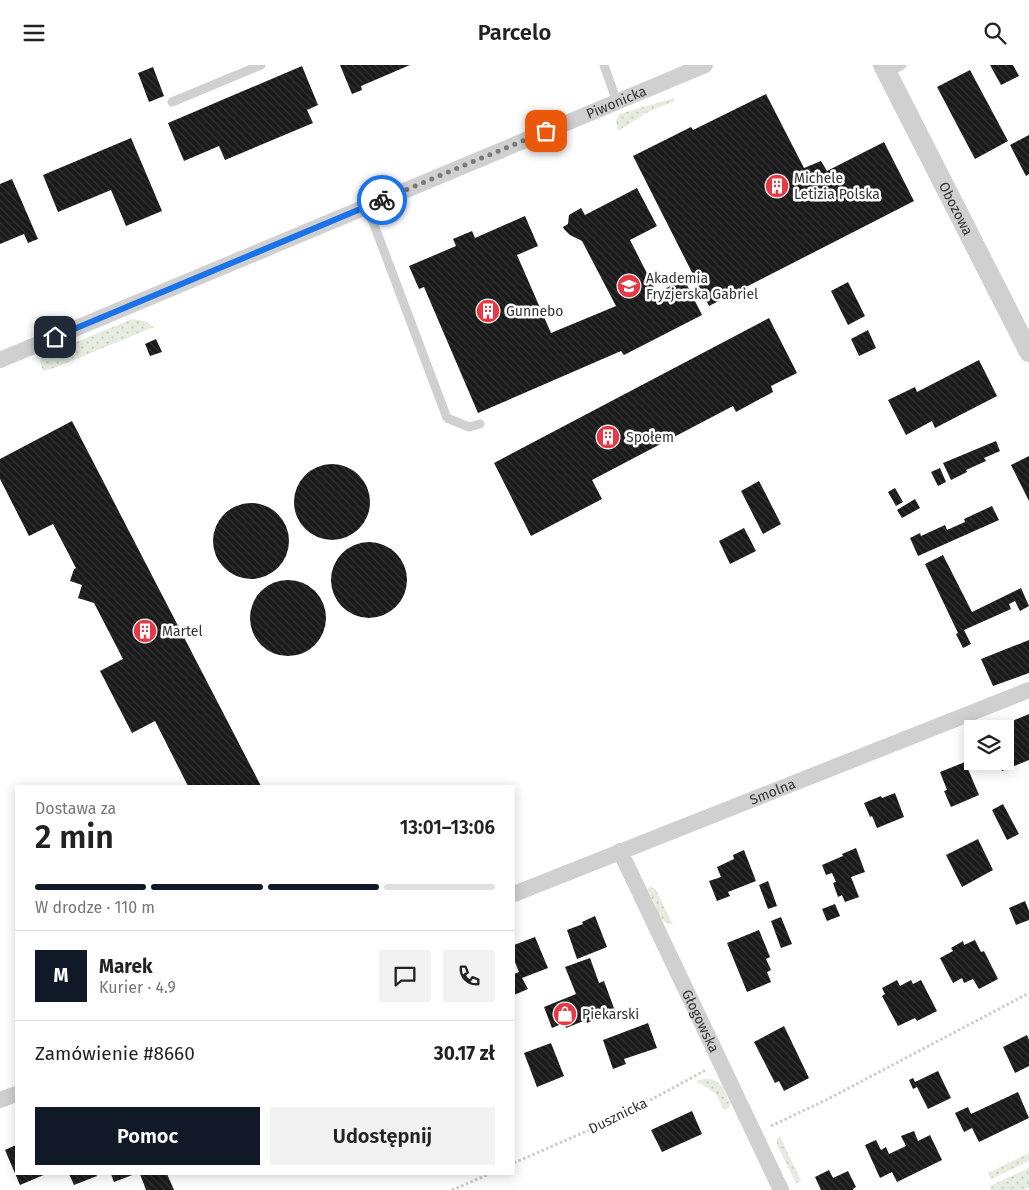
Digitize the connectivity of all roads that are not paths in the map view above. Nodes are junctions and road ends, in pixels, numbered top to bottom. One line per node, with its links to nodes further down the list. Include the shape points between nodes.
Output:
1 (262, 65): 5 (lane)
2 (604, 65): 6 (lane)
3 (705, 65): 6 (street, Piwonicka)
4 (890, 68): 8 (street, Obozowa)
5 (172, 102)
6 (617, 102): 7 (street, Piwonicka)
7 (367, 206): 9 (street, Piwonicka); 10 (lane, via 447,418 469,427)
8 (1029, 352)
9 (0, 360)
10 (480, 424)
11 (1029, 690): 12 (street, Smolna)
12 (620, 851): 13 (street, Smolna); 16 (street, Głogowska)
13 (515, 894)
14 (15, 1094): 15 (street)
15 (0, 1100)
16 (781, 1190)

